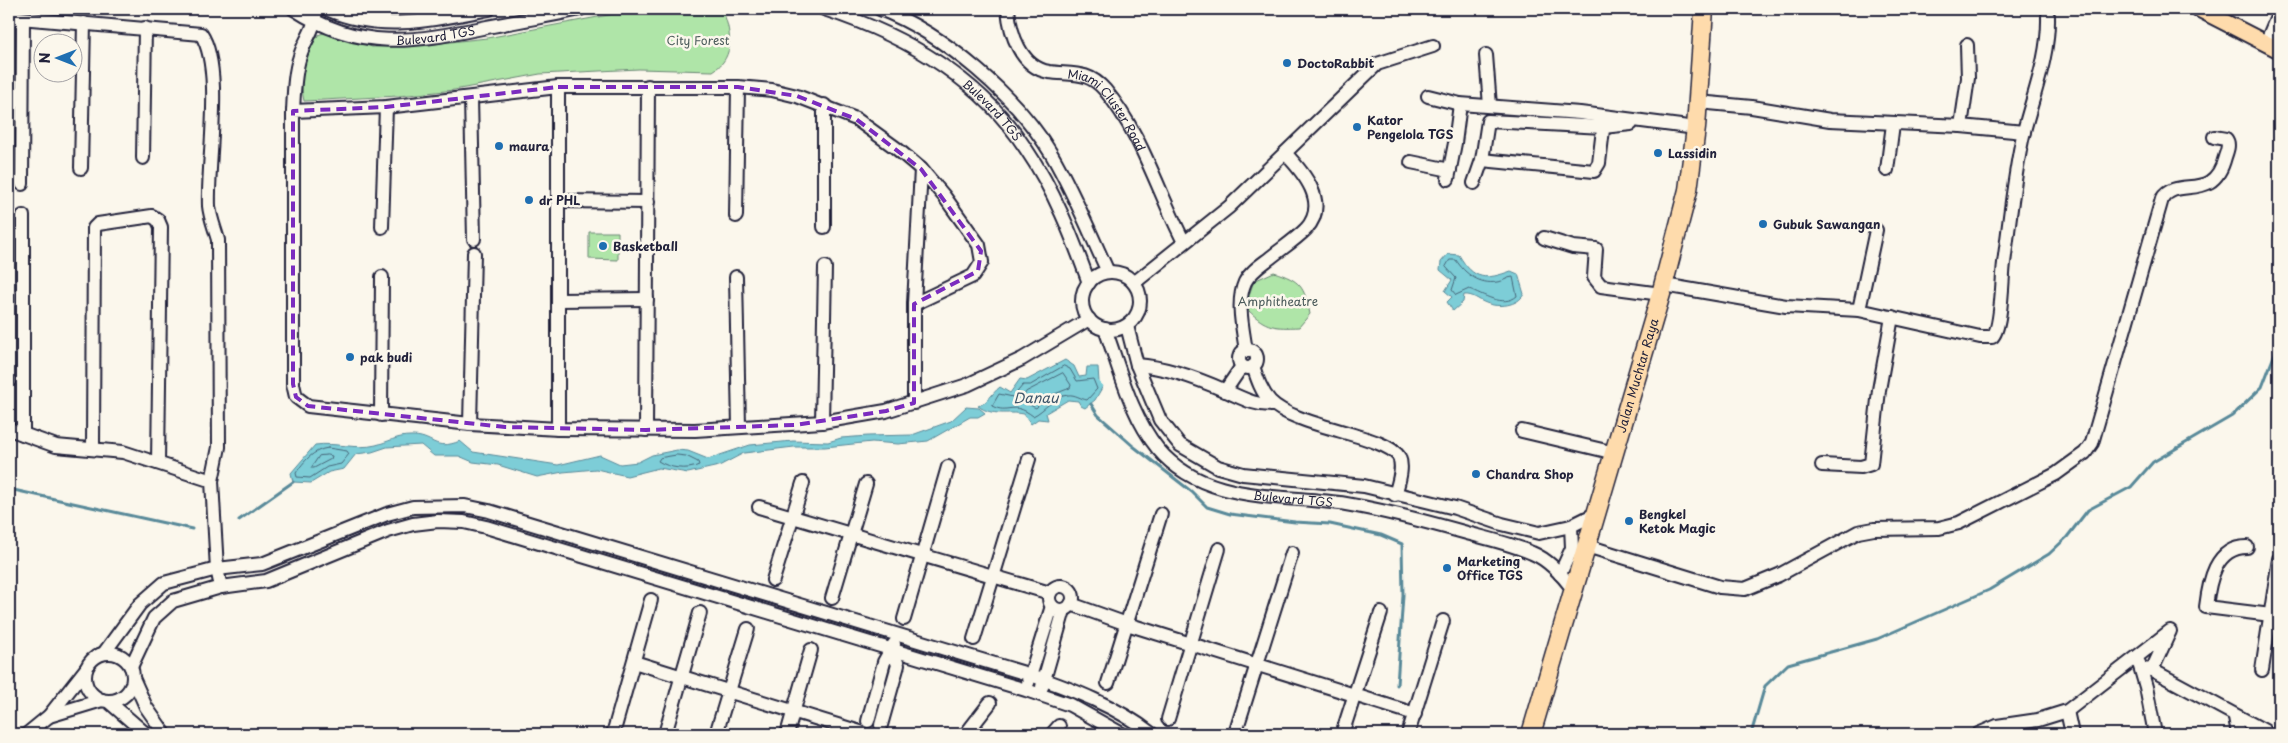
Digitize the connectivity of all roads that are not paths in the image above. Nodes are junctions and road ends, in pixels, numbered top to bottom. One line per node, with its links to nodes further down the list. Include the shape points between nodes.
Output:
1 (294, 9): 15 (street, Bulevard TGS)
2 (315, 9): 15 (street)
3 (327, 9): 4 (street, Bulevard TGS, via 371,22 398,24)
4 (487, 9): 17 (street)
5 (580, 9): 17 (street, Bulevard TGS)
6 (824, 9): 64 (street, Bulevard TGS, via 879,29 927,53 991,106 1026,148 1039,170 1070,233)
7 (880, 9): 61 (street, Bulevard TGS, via 927,33 951,50 1018,111 1051,153)
8 (1008, 9): 58 (street, Miami Cluster Road, via 1013,38 1031,62 1048,72 1085,75 1099,84 1114,102 1137,141)
9 (1704, 9): 28 (highway, Jalan Muchtar Raya)
10 (2199, 9): 21 (main road)
11 (2279, 12): 21 (street)
12 (2048, 16): 38 (street, via 2046,54)
13 (9, 17): 14 (street)
14 (23, 18): 16 (street); 48 (street)
15 (316, 22): 17 (street, Bulevard TGS, via 351,36 391,42 428,39); 33 (street, via 300,54)
16 (84, 23): 18 (street); 44 (street)
17 (489, 27)
18 (145, 28): 41 (street); 95 (street, via 201,34 208,44 213,116 209,208 218,240 219,447)
19 (1967, 45): 36 (street, via 1968,78)
20 (1432, 46): 40 (street, via 1377,64)
21 (2273, 47)
22 (1486, 55): 31 (street)
23 (648, 86): 24 (street); 25 (street); 50 (street)
24 (558, 87): 27 (street); 49 (street)
25 (738, 87): 30 (street, via 772,90); 52 (street)
26 (1428, 96): 29 (street)
27 (471, 98): 32 (street); 57 (street)
28 (1698, 102): 35 (street, via 1830,120); 37 (highway, Jalan Muchtar Raya)
29 (1460, 104): 31 (street); 43 (street, via 1449,175)
30 (824, 106): 45 (street, via 856,119); 54 (street)
31 (1490, 106): 34 (street)
32 (386, 107): 33 (street); 53 (street)
33 (293, 111): 80 (street, via 294,391 308,406)
34 (1604, 122): 37 (street, via 1633,121); 42 (street, via 1488,121); 42 (street, via 1599,163 1594,171)
35 (1893, 124): 36 (street); 46 (street)
36 (1961, 126): 38 (street)
37 (1696, 128): 66 (highway, Jalan Muchtar Raya, via 1688,190)
38 (2024, 132): 71 (street, via 1996,334 1980,336)
39 (2214, 137): 110 (street, via 2226,139 2228,145 2213,180 2170,191 2162,199 2092,443 2077,460 2056,474 1952,526 1858,532 1745,589 1720,587)
40 (1285, 153): 58 (street, via 1229,207); 76 (street, via 1308,180 1316,208 1306,230 1246,280 1241,309 1246,351 1240,356)
41 (143, 158)
42 (1482, 160): 47 (street)
43 (1411, 162)
44 (81, 168)
45 (921, 169): 69 (street); 69 (street, via 966,225 981,251 982,262 974,276)
46 (1886, 170)
47 (1474, 183)
48 (22, 184)
49 (559, 201): 50 (street); 68 (street)
50 (648, 202): 67 (street)
51 (23, 216): 88 (street)
52 (736, 216)
53 (382, 227)
54 (824, 227)
55 (1876, 230): 70 (street)
56 (1544, 238): 66 (street, via 1573,247 1596,249 1594,277 1601,286)
57 (474, 239)
58 (1184, 242): 65 (street)
59 (474, 253): 82 (street)
60 (825, 267): 81 (street)
61 (1108, 272): 64 (street); 65 (street, via 1118,273)
62 (736, 276): 83 (street)
63 (382, 277): 80 (street)
64 (1089, 283): 72 (street, via 1083,301)
65 (1134, 283): 73 (street, via 1139,292 1139,311)
66 (1662, 290): 70 (street, via 1786,306); 90 (highway, Jalan Muchtar Raya)
67 (647, 299): 68 (street); 86 (street)
68 (559, 300): 85 (street)
69 (914, 304): 78 (street)
70 (1859, 310): 71 (street)
71 (1892, 316): 93 (street, via 1879,390 1872,464 1861,467)
72 (1089, 319): 74 (street); 78 (street, via 1002,369 968,385)
73 (1127, 326): 74 (street, via 1118,330); 75 (street, Bulevard TGS)
74 (1105, 329): 105 (street, Bulevard TGS, via 1136,412 1158,449 1184,471 1217,486 1262,497 1346,504)
75 (1136, 365): 77 (street, via 1172,372); 98 (street, Bulevard TGS, via 1154,409 1169,433 1191,453 1218,467 1244,474 1364,486)
76 (1248, 366): 77 (street); 79 (street)
77 (1225, 391): 79 (street, via 1253,403)
78 (914, 403): 81 (street)
79 (1274, 405): 98 (street, via 1395,452 1401,466)
80 (381, 415): 82 (street)
81 (822, 422): 83 (street)
82 (470, 424): 85 (street)
83 (739, 427): 86 (street)
84 (9, 428): 88 (street)
85 (558, 429): 86 (street)
86 (646, 430)
87 (1522, 431): 90 (street)
88 (23, 434): 89 (street, via 56,446)
89 (93, 450): 92 (street, via 123,452); 92 (street, via 94,228 98,224 152,216 161,227)
90 (1615, 453): 101 (highway, Jalan Muchtar Raya)
91 (1030, 459): 119 (street)
92 (158, 463): 95 (street)
93 (1822, 465)
94 (948, 467): 115 (street)
95 (212, 481): 117 (street)
96 (803, 483): 103 (street)
97 (866, 484): 108 (street)
98 (1395, 495): 99 (street, Bulevard TGS)
99 (1443, 505): 104 (street, Bulevard TGS); 105 (street)
100 (759, 507): 103 (street)
101 (1597, 513): 106 (street, Bulevard TGS); 110 (highway, Jalan Muchtar Raya)
102 (1161, 514): 133 (street)
103 (793, 517): 108 (street); 120 (street)
104 (1487, 519): 107 (street, Bulevard TGS); 109 (street)
105 (1439, 525): 109 (street, Bulevard TGS)
106 (1572, 526): 107 (street, Bulevard TGS); 118 (street, via 1572,548)
107 (1539, 533): 114 (street)
108 (851, 534): 115 (street); 124 (street)
109 (1479, 536): 114 (street, Bulevard TGS)
110 (1587, 546): 122 (highway, Jalan Muchtar Raya)
111 (2247, 547): 130 (street, via 2231,550 2217,564 2208,586 2206,607)
112 (1219, 549): 137 (street)
113 (1292, 553): 143 (street)
114 (1534, 553): 118 (street, Bulevard TGS)
115 (923, 555): 119 (street); 131 (street)
116 (2279, 559): 130 (street)
117 (217, 569): 121 (street); 135 (street, via 262,564 387,514 413,507 465,506); 140 (street, via 164,583 140,604)
118 (1560, 574): 122 (street, Bulevard TGS)
119 (994, 576): 123 (street); 136 (street)
120 (773, 580)
121 (221, 587): 138 (street, via 266,581 388,531 438,521 464,522); 147 (street, via 173,600 154,618)
122 (1574, 591): 182 (highway, Jalan Muchtar Raya)
123 (1050, 593): 126 (street); 127 (street, via 1057,587 1067,588 1072,595)
124 (832, 598)
125 (652, 600): 142 (street)
126 (1052, 606): 127 (street, via 1060,610); 148 (street)
127 (1068, 607): 133 (street); 150 (street)
128 (700, 613): 149 (street)
129 (1381, 613): 155 (street)
130 (2271, 615): 146 (street)
131 (904, 619)
132 (1444, 621): 160 (street)
133 (1127, 624): 137 (street); 151 (street)
134 (748, 629): 152 (street)
135 (896, 634): 138 (street); 148 (street)
136 (974, 639)
137 (1190, 644): 143 (street); 163 (street)
138 (892, 649): 153 (street); 164 (street, via 884,662); 165 (street, via 898,665)
139 (811, 650): 159 (street)
140 (104, 653): 144 (street, via 93,659); 147 (street, via 117,654)
141 (2136, 656): 145 (street); 145 (street, via 2170,630); 158 (street)
142 (634, 662): 149 (street); 172 (street)
143 (1257, 665): 155 (street); 179 (street)
144 (86, 669): 156 (street, via 88,688); 161 (street)
145 (2147, 669): 162 (street); 185 (street)
146 (2262, 670)
147 (132, 672): 156 (street, via 125,695); 171 (street, via 146,707)
148 (1031, 675): 150 (street); 153 (street)
149 (682, 676): 152 (street); 173 (street)
150 (1045, 680): 154 (street); 178 (street, via 1114,709)
151 (1108, 683)
152 (729, 690): 159 (street); 174 (street)
153 (1026, 690): 154 (street)
154 (1040, 695): 177 (street, via 1070,705)
155 (1353, 695): 160 (street); 180 (street)
156 (105, 701): 161 (street); 170 (street)
157 (990, 703): 176 (street)
158 (2067, 711): 166 (street); 184 (street)
159 (794, 712): 168 (street); 175 (street)
160 (1415, 714): 181 (street)
161 (49, 716): 169 (street)
162 (2235, 717): 167 (street); 186 (street)
163 (1168, 719)
164 (868, 721): 165 (street, via 877,722); 168 (street)
165 (882, 729)
166 (1997, 730): 183 (street)
167 (2265, 732)
168 (860, 733)
169 (27, 734)
170 (146, 734)
171 (165, 734)
172 (612, 734)
173 (665, 734)
174 (716, 734)
175 (787, 734)
176 (966, 734)
177 (1122, 734)
178 (1152, 734)
179 (1235, 734)
180 (1342, 734)
181 (1408, 734)
182 (1531, 734)
183 (1978, 734)
184 (2072, 734)
185 (2155, 734)
186 (2238, 734)

